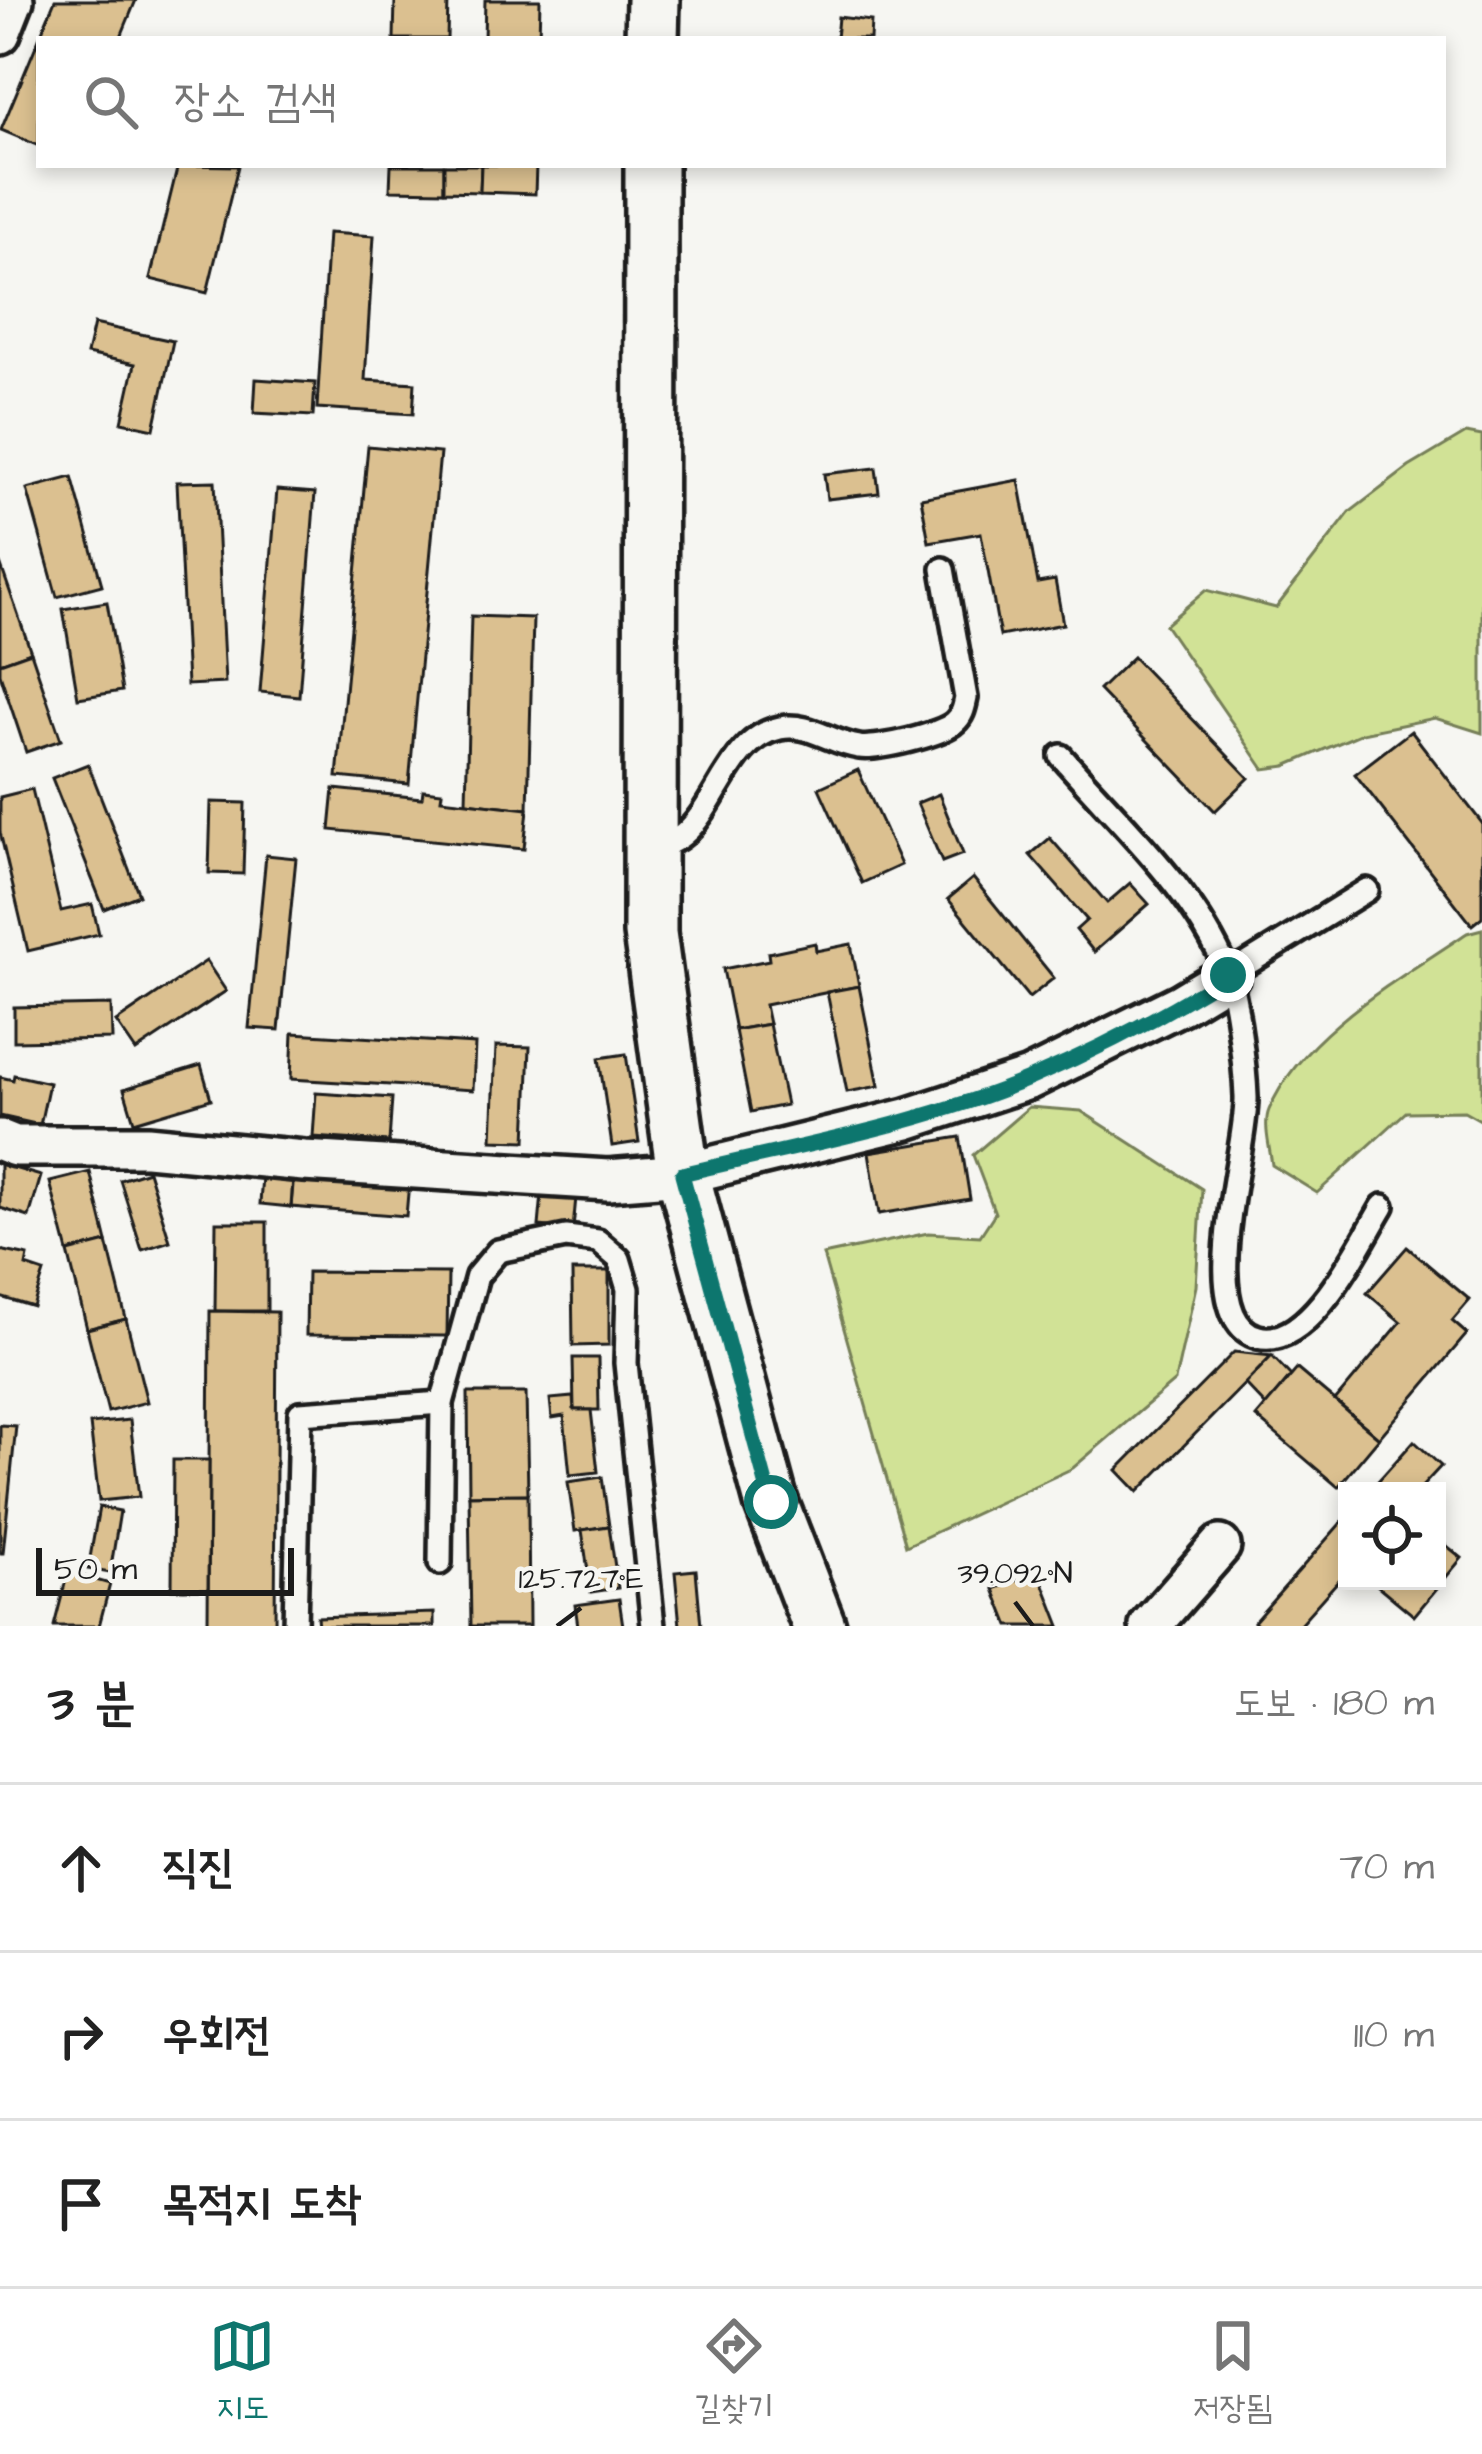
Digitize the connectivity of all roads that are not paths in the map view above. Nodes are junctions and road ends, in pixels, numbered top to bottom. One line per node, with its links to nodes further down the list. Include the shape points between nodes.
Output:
1 (14, 0): 3 (street)
2 (652, 0): 4 (street)
3 (0, 32)
4 (652, 36)
5 (651, 168): 8 (street)
6 (943, 569): 8 (lane, via 966,698 954,723 862,748 798,725 774,728 749,742 681,838)
7 (1061, 756): 10 (lane, via 1195,910)
8 (650, 850): 12 (street, via 650,933)
9 (1367, 890): 10 (lane)
10 (1228, 975): 12 (street, via 1029,1079 907,1119); 13 (lane, via 1246,1099 1223,1273 1230,1312 1263,1339 1292,1330 1320,1308)
11 (0, 1140): 12 (street, via 608,1180)
12 (682, 1174): 19 (street, via 771,1502)
13 (1383, 1206)
14 (442, 1403): 16 (lane); 17 (lane, via 300,1413); 18 (lane, via 477,1276 498,1252 566,1238 598,1241 619,1259 628,1289 626,1363)
15 (1220, 1546): 20 (street)
16 (440, 1563)
17 (295, 1626)
18 (653, 1626)
19 (819, 1626)
20 (1150, 1626)

